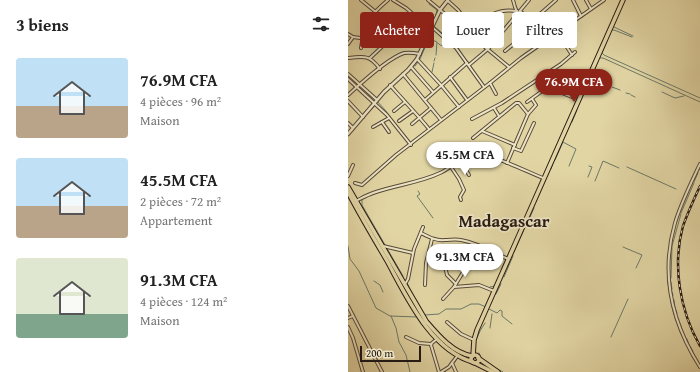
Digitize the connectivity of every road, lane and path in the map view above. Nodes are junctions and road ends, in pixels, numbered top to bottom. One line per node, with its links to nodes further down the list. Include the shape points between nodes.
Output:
1 (361, 0): 16 (street)
2 (388, 0): 16 (street)
3 (394, 0): 17 (street)
4 (428, 0): 14 (street)
5 (448, 0): 14 (street); 18 (street, via 474,30 483,20 497,12)
6 (514, 0): 18 (street)
7 (529, 0): 15 (street)
8 (556, 0): 19 (street)
9 (573, 0): 20 (street)
10 (586, 0): 13 (street)
11 (604, 0): 13 (street)
12 (623, 0): 48 (main road)
13 (591, 9): 20 (street)
14 (440, 10): 23 (street); 34 (street)
15 (520, 11): 18 (street)
16 (375, 12)
17 (410, 12)
18 (517, 12)
19 (542, 12)
20 (581, 16): 22 (street)
21 (512, 18): 34 (street)
22 (577, 19)
23 (434, 21)
24 (434, 29): 42 (street, via 454,45)
25 (348, 34): 26 (street)
26 (353, 37): 27 (street); 28 (street)
27 (360, 38)
28 (348, 44)
29 (512, 45): 35 (street)
30 (380, 48): 40 (street)
31 (422, 48): 37 (street)
32 (535, 48): 44 (street)
33 (567, 48): 38 (street)
34 (488, 49): 42 (street); 44 (street)
35 (505, 51)
36 (575, 52): 38 (street)
37 (420, 54): 41 (street); 45 (street, via 405,53)
38 (572, 55): 69 (street)
39 (348, 58): 40 (street)
40 (370, 58): 45 (street)
41 (417, 59): 43 (street); 53 (street)
42 (468, 64): 49 (street); 56 (street)
43 (411, 66): 47 (street); 57 (street)
44 (509, 67): 51 (street)
45 (380, 69): 54 (street)
46 (348, 74): 54 (street)
47 (403, 74): 55 (street); 61 (street)
48 (587, 75): 52 (street, via 570,71); 52 (street, via 572,97 562,93); 101 (main road)
49 (450, 77): 53 (street); 62 (street)
50 (348, 79): 54 (street)
51 (490, 83): 56 (street); 58 (street)
52 (553, 83): 60 (street)
53 (441, 85): 57 (street); 67 (street)
54 (359, 86): 59 (street); 64 (street); 64 (street)
55 (390, 86): 64 (street); 65 (street)
56 (484, 87): 62 (street)
57 (433, 92): 61 (street)
58 (496, 94)
59 (348, 95)
60 (532, 99): 66 (street); 72 (street, via 536,105)
61 (425, 100): 68 (street)
62 (467, 100): 67 (street)
63 (348, 101): 74 (street)
64 (376, 101): 74 (street); 76 (street)
65 (405, 102): 70 (street); 71 (street)
66 (527, 102)
67 (459, 107): 78 (street)
68 (431, 108): 75 (street); 78 (street)
69 (494, 108): 73 (street); 77 (street)
70 (394, 111)
71 (413, 111): 75 (street); 79 (street)
72 (528, 114): 73 (street, via 517,102); 92 (street)
73 (499, 116): 87 (street)
74 (362, 117): 85 (street)
75 (420, 117): 83 (street); 86 (street)
76 (389, 118): 80 (street); 91 (street)
77 (472, 119)
78 (441, 120): 86 (street)
79 (399, 121)
80 (382, 122): 84 (street); 88 (street)
81 (348, 123): 85 (street)
82 (534, 123): 93 (street, via 520,151)
83 (412, 124)
84 (373, 127)
85 (353, 128): 89 (street)
86 (429, 130): 91 (street)
87 (482, 131): 90 (street); 92 (street)
88 (389, 132)
89 (348, 134)
90 (473, 138)
91 (410, 145): 102 (street, via 362,184)
92 (515, 145): 93 (street)
93 (513, 148): 95 (street)
94 (460, 160): 95 (street, via 468,155 480,154); 98 (street); 99 (street)
95 (507, 163): 101 (street)
96 (700, 164): 136 (street, via 674,229 669,281 679,328)
97 (353, 165): 100 (street)
98 (451, 167): 105 (street, via 464,190); 106 (street)
99 (469, 175)
100 (348, 176)
101 (544, 179): 113 (main road)
102 (356, 183)
103 (348, 187): 106 (main road)
104 (348, 192): 106 (main road)
105 (461, 200)
106 (355, 202): 110 (main road); 127 (main road, via 411,304)
107 (424, 227): 108 (street)
108 (421, 233): 109 (street); 112 (street)
109 (432, 238): 111 (street, via 462,240); 117 (street, via 426,263)
110 (382, 246): 112 (street); 115 (main road)
111 (479, 246): 113 (street); 116 (street)
112 (413, 253): 115 (street, via 408,279)
113 (508, 259): 119 (main road)
114 (445, 266): 116 (street, via 447,275)
115 (404, 284): 130 (main road, via 426,322)
116 (456, 284): 118 (street)
117 (425, 285)
118 (454, 287): 119 (street, via 479,285); 120 (street)
119 (494, 291): 128 (main road)
120 (443, 299)
121 (348, 306): 122 (street)
122 (353, 316): 123 (street); 139 (street)
123 (348, 318)
124 (447, 322): 128 (street)
125 (348, 327): 138 (street)
126 (406, 337): 129 (street, via 419,343)
127 (437, 339): 129 (street); 130 (main road)
128 (474, 342): 132 (main road); 133 (main road)
129 (431, 344): 140 (street)
130 (453, 350): 131 (main road); 132 (main road)
131 (458, 355): 134 (street); 135 (main road)
132 (472, 356): 133 (main road); 135 (main road, via 471,360)
133 (478, 358): 135 (main road); 143 (main road)
134 (452, 363): 140 (street); 141 (street)
135 (474, 363): 137 (main road)
136 (700, 367)
137 (487, 371): 142 (main road)
138 (363, 372)
139 (382, 372)
140 (440, 372)
141 (456, 372)
142 (493, 372)
143 (498, 372)

